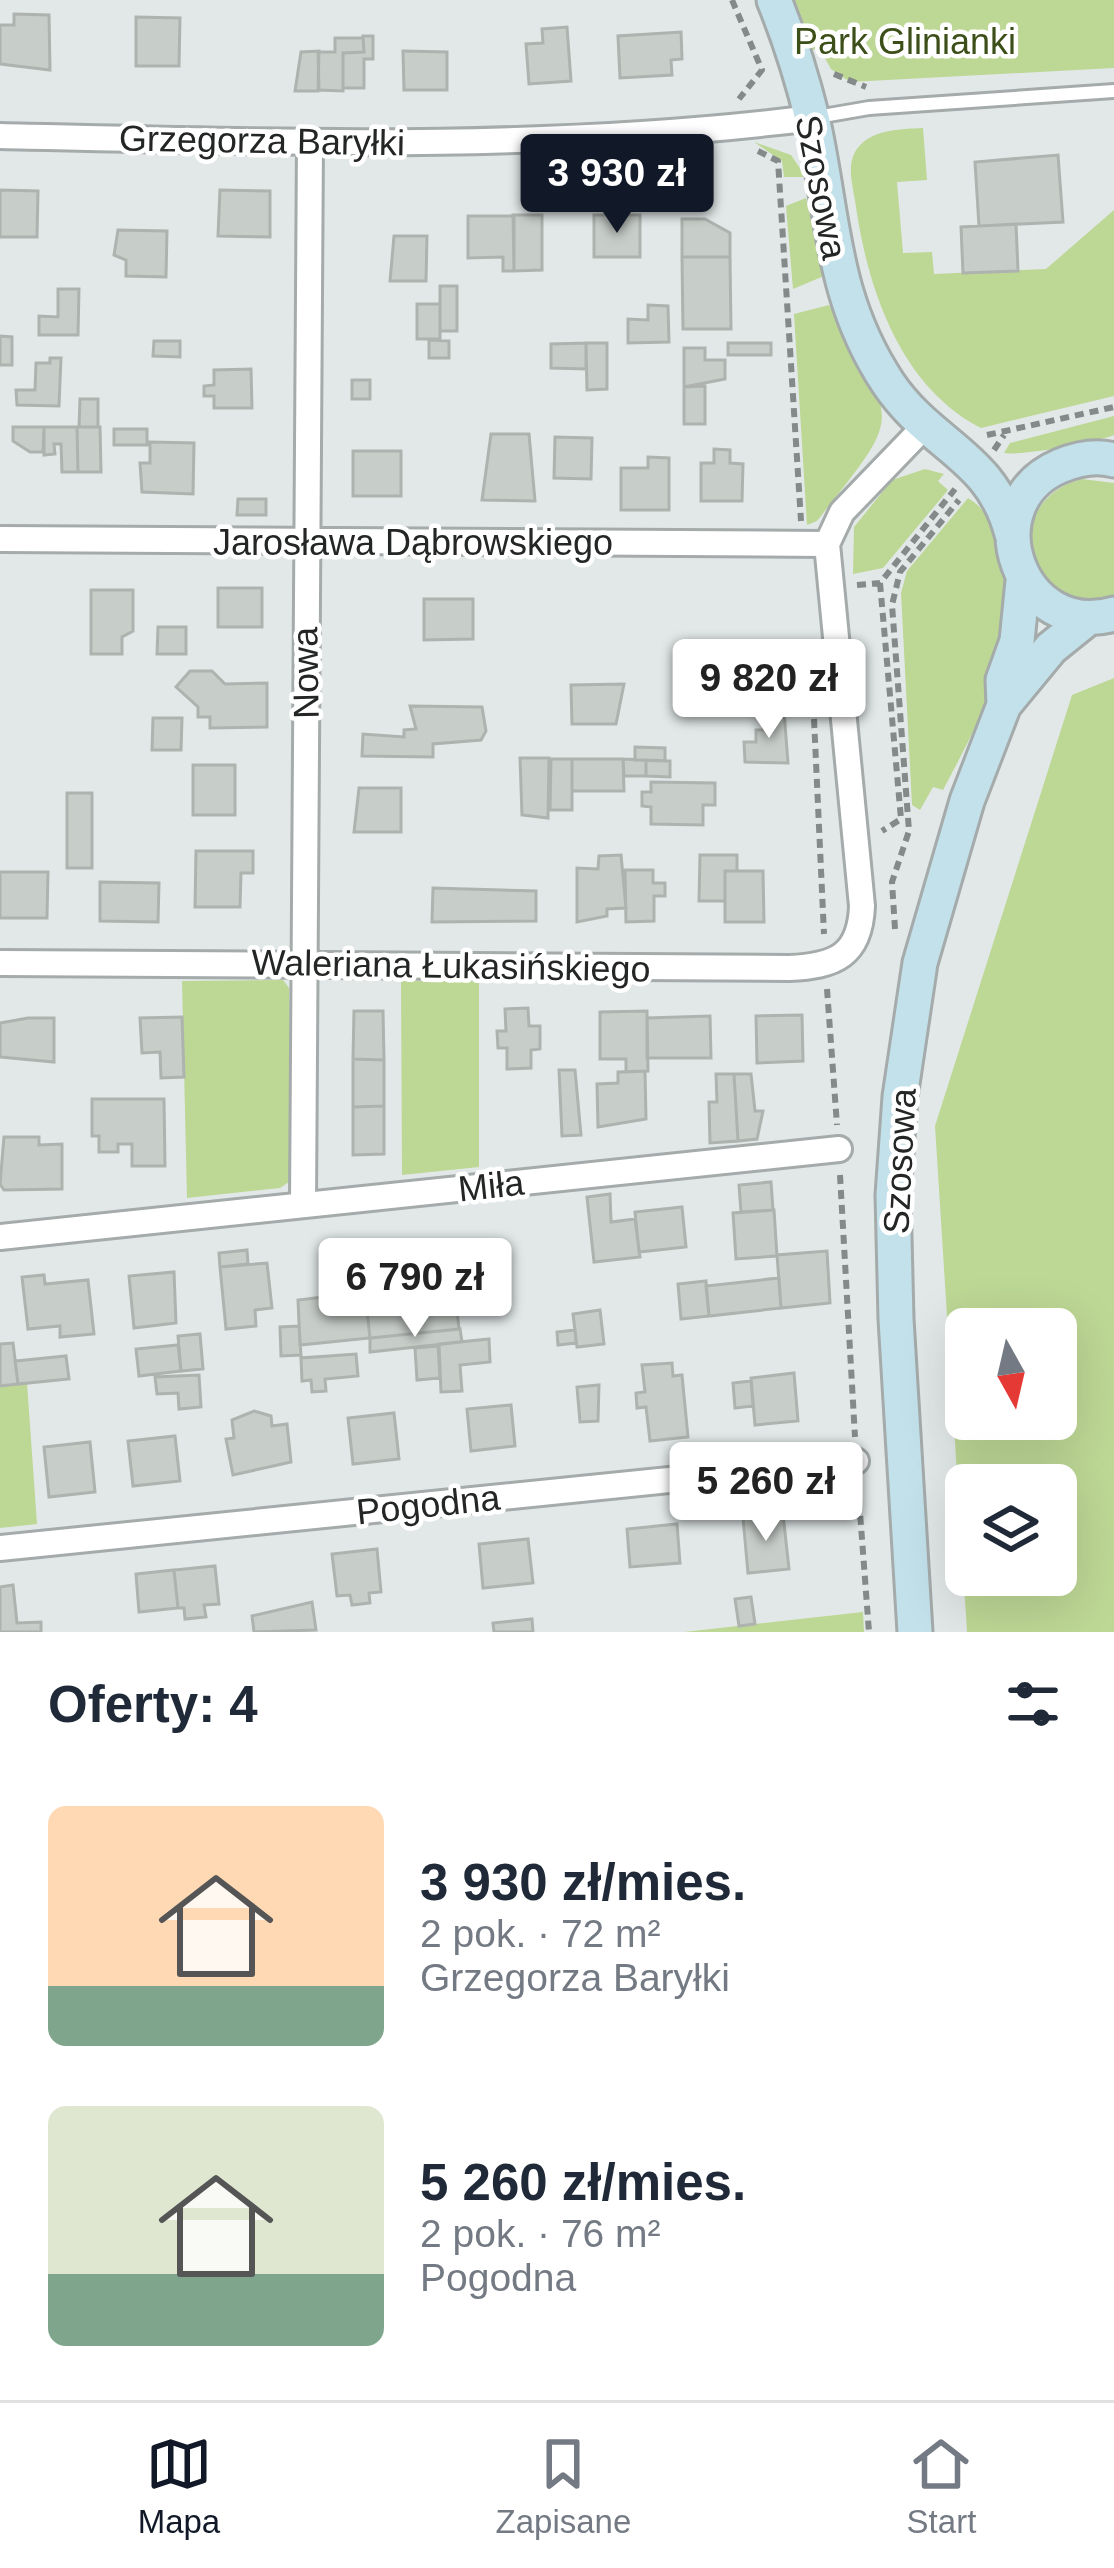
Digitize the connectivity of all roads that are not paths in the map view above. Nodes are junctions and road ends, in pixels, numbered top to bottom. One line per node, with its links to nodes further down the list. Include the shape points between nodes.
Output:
1 (774, 0): 3 (main road, Szosowa, via 779,66)
2 (1114, 91): 3 (lane)
3 (812, 118): 5 (street, Grzegorza Baryłki, via 744,136); 6 (main road, Szosowa, via 842,286 863,339)
4 (0, 136): 5 (street, Grzegorza Baryłki)
5 (310, 142): 12 (street, Nowa)
6 (922, 428): 9 (main road, Szosowa); 13 (street, via 842,512)
7 (1109, 455): 8 (main road)
8 (1044, 473): 9 (main road); 10 (main road, via 1016,509)
9 (968, 482): 10 (main road, Szosowa, via 996,489)
10 (1012, 534): 14 (main road, Szosowa)
11 (0, 539): 12 (street, Jarosława Dąbrowskiego)
12 (304, 541): 13 (street, Jarosława Dąbrowskiego); 18 (street, Nowa)
13 (827, 544): 18 (street, Waleriana Łukasińskiego, via 862,906 855,944 833,976)
14 (1023, 581): 15 (main road, via 1059,613); 16 (main road, Szosowa)
15 (1101, 617): 16 (main road, Szosowa, via 1051,648)
16 (1004, 705): 24 (main road, Szosowa, via 934,908 900,1097 892,1196)
17 (0, 963): 18 (street, Waleriana Łukasińskiego)
18 (308, 963): 20 (street, Nowa)
19 (839, 1150): 20 (street, Miła)
20 (303, 1204): 21 (street, Miła)
21 (0, 1237)
22 (856, 1461): 23 (street, Pogodna)
23 (0, 1548)
24 (915, 1632)

